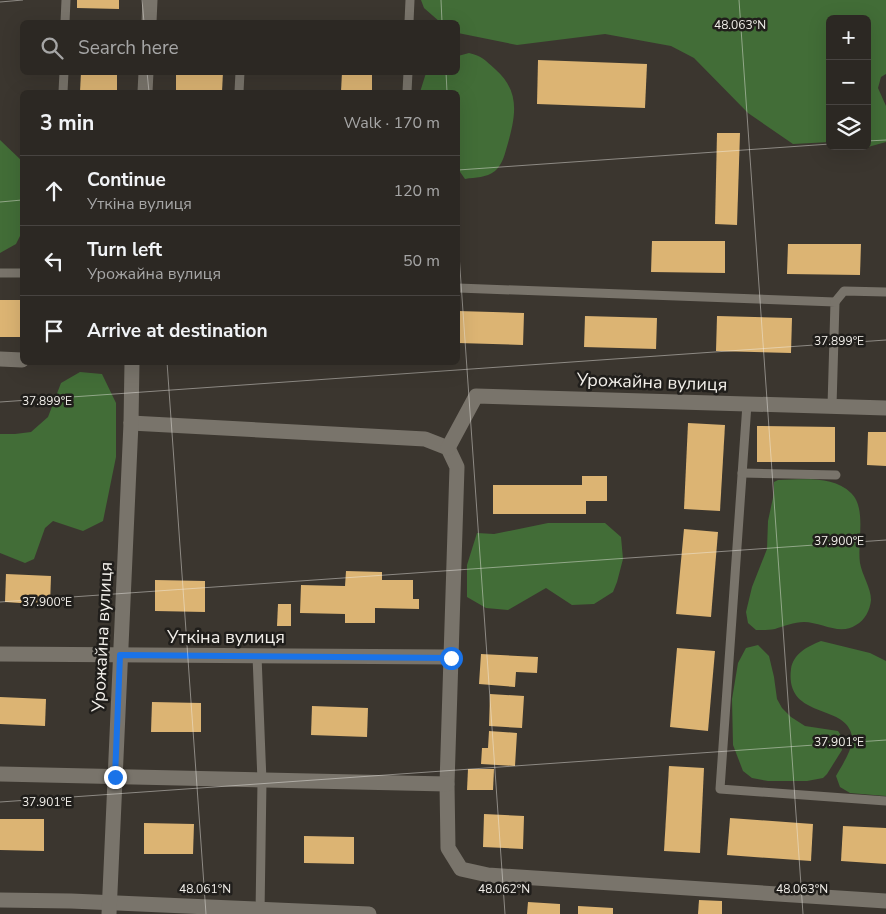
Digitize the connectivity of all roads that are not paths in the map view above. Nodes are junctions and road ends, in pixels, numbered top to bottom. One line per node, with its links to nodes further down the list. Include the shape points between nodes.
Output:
1 (66, 0): 4 (lane)
2 (150, 0): 5 (street)
3 (410, 0): 6 (lane)
4 (65, 20)
5 (149, 20)
6 (410, 20)
7 (64, 75): 11 (lane)
8 (146, 75): 12 (street)
9 (240, 75): 13 (lane)
10 (408, 75): 14 (lane)
11 (64, 90)
12 (146, 90)
13 (239, 90)
14 (407, 90)
15 (0, 273): 16 (lane)
16 (20, 273)
17 (460, 288): 19 (lane)
18 (886, 292): 19 (lane, via 844,291)
19 (835, 302): 24 (lane)
20 (0, 359): 21 (street)
21 (20, 360)
22 (132, 365): 26 (street, Урожайна вулиця)
23 (747, 404): 24 (street, Урожайна вулиця); 27 (street, Урожайна вулиця, via 476,396); 28 (lane)
24 (832, 406): 25 (street, Урожайна вулиця)
25 (886, 408)
26 (131, 423): 27 (street, via 425,439); 31 (street, Урожайна вулиця)
27 (448, 448): 33 (street, via 457,468)
28 (742, 472): 29 (lane); 38 (lane, via 720,789)
29 (836, 475)
30 (0, 654): 31 (street, Уткiна вулиця)
31 (120, 655): 32 (street, Уткiна вулиця); 35 (street, Урожайна вулиця)
32 (257, 656): 33 (street, Уткiна вулиця); 36 (lane)
33 (451, 658): 37 (street)
34 (0, 774): 35 (street)
35 (115, 777): 36 (street); 41 (street, Урожайна вулиця)
36 (262, 781): 37 (street); 42 (lane)
37 (448, 784): 40 (street, via 448,848 461,869 488,875)
38 (886, 801)
39 (0, 900): 41 (street)
40 (886, 901)
41 (109, 908): 42 (street)
42 (260, 912): 43 (street)
43 (369, 914)

